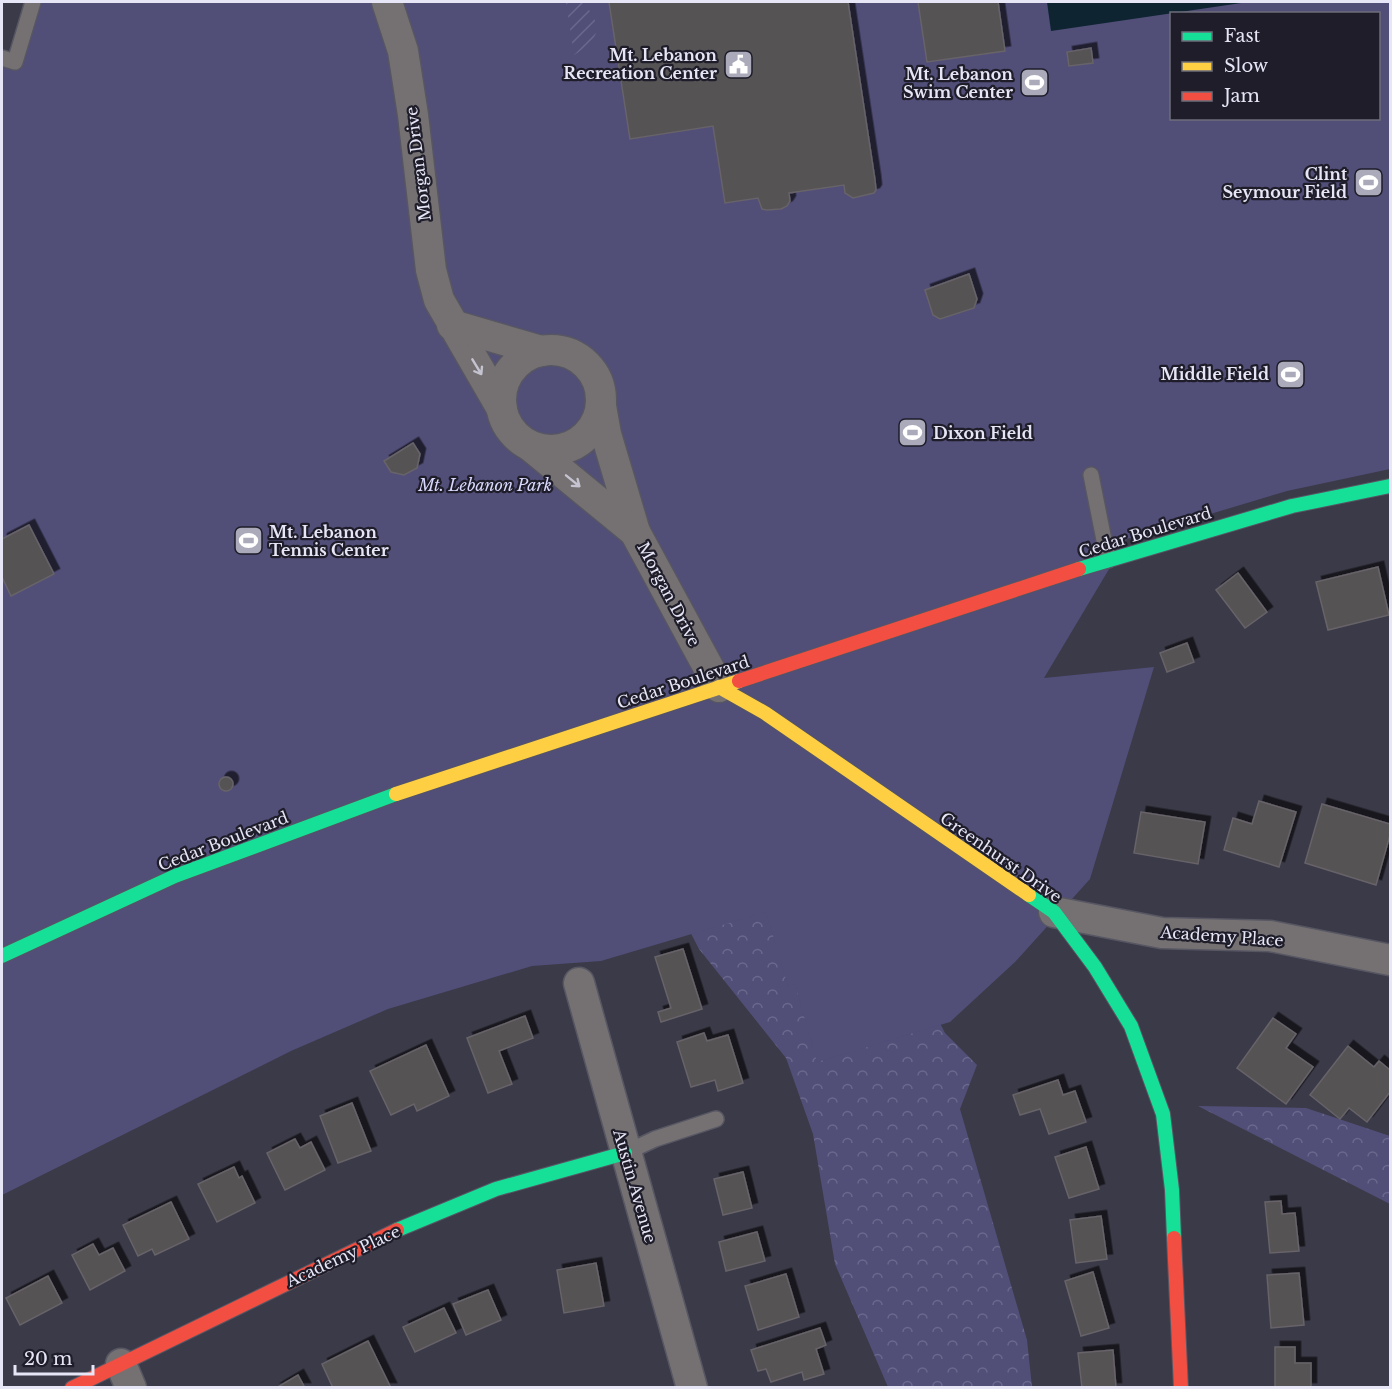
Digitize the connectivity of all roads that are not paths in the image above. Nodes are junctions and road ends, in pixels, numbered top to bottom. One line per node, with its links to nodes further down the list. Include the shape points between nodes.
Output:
1 (33, 2): 3 (lane, via 15,62)
2 (387, 2): 4 (street, Morgan Drive, via 403,51 431,270 439,300)
3 (2, 58)
4 (452, 325): 5 (street); 7 (street, Morgan Drive, one-way to 7)
5 (541, 351): 6 (street, via 557,350 586,363 601,390); 7 (street, via 514,366 506,379)
6 (601, 406): 8 (street, via 597,422 575,445 543,450); 11 (street, Morgan Drive)
7 (502, 409): 8 (street, via 507,423)
8 (528, 444): 11 (street, Morgan Drive, one-way to 11)
9 (1091, 475): 12 (lane)
10 (1390, 486): 12 (street, Cedar Boulevard, via 1292,506)
11 (635, 532): 13 (street, Morgan Drive)
12 (1108, 560): 13 (street, Cedar Boulevard)
13 (719, 687): 14 (street, Greenhurst Drive, via 765,713); 15 (street, Cedar Boulevard, via 435,780 175,876)
14 (1054, 912): 16 (street, Academy Place, via 1162,933 1270,936); 23 (street, Greenhurst Drive, via 1095,967 1131,1026 1163,1114 1172,1190)
15 (2, 956)
16 (1390, 960)
17 (579, 983): 19 (street, Austin Avenue)
18 (716, 1119): 19 (lane)
19 (625, 1153): 20 (street, Academy Place, via 496,1189 376,1239); 22 (street, Austin Avenue)
20 (126, 1376): 21 (street, Academy Place)
21 (72, 1388)
22 (692, 1388)
23 (1181, 1388)

